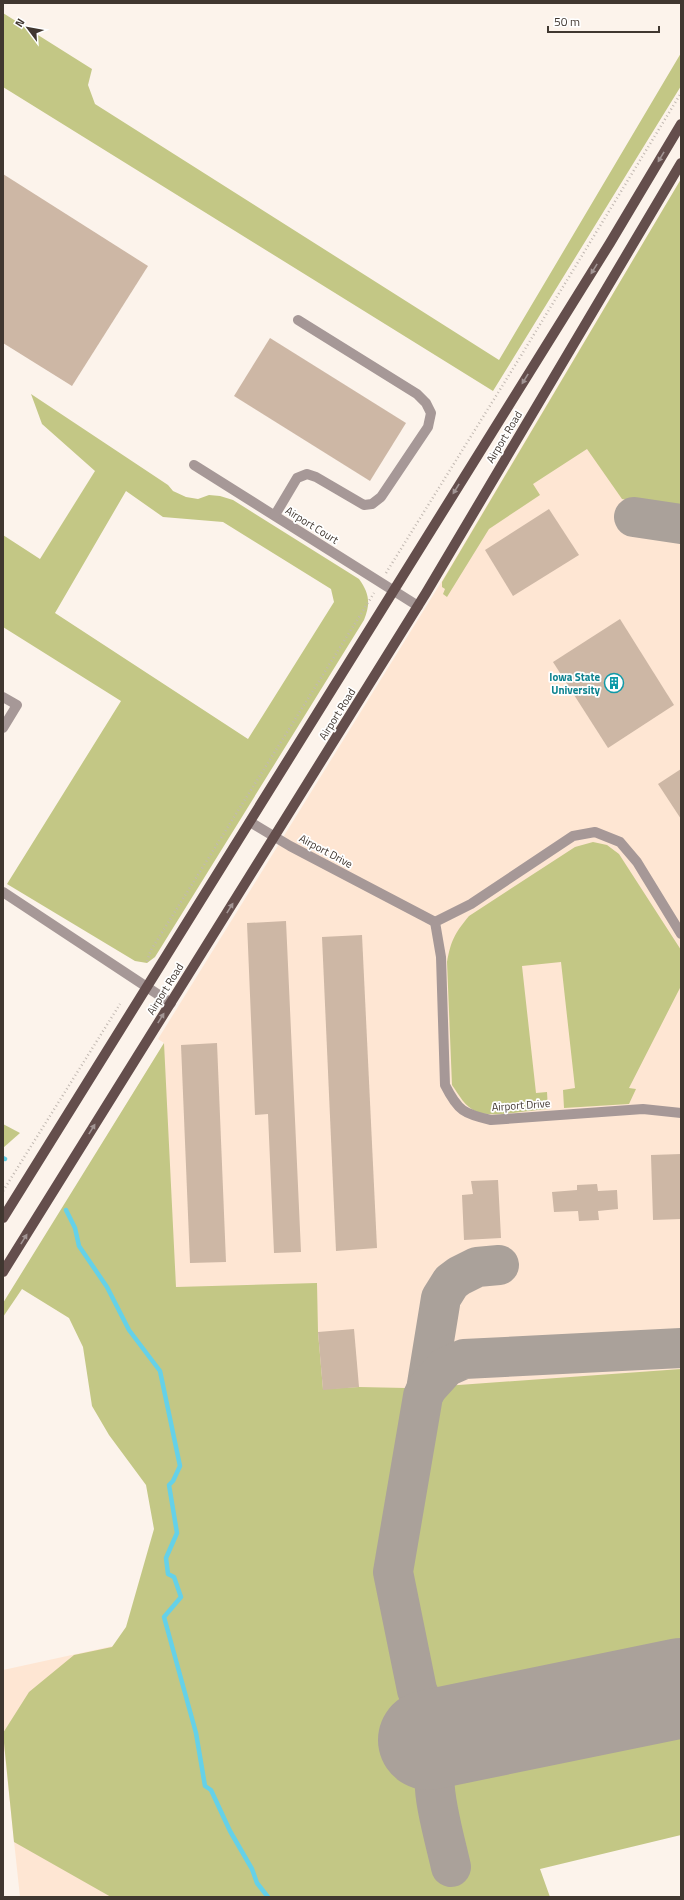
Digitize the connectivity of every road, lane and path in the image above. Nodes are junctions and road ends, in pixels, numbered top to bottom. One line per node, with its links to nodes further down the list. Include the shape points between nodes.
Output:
1 (681, 93): 7 (path)
2 (681, 124): 8 (main road, Airport Road, one-way to 8, via 610,243)
3 (681, 163): 10 (main road, Airport Road)
4 (298, 320): 6 (street, via 417,394 431,413 428,426 381,497 372,504 364,504 307,474 297,478)
5 (194, 465): 6 (street, Airport Court)
6 (275, 515): 8 (street, Airport Court)
7 (393, 562)
8 (393, 591): 10 (street, Airport Court); 13 (main road, Airport Road)
9 (368, 601): 18 (path, via 151,950)
10 (418, 606): 14 (main road, Airport Road)
11 (3, 697): 12 (street, via 17,705)
12 (3, 728)
13 (250, 822): 14 (street, Airport Drive); 19 (main road, Airport Road)
14 (275, 837): 16 (street, Airport Drive); 21 (main road, Airport Road, one-way to 14)
15 (3, 892): 19 (street)
16 (434, 922): 17 (street, via 471,904 573,836 595,832 620,842 637,862); 22 (street, Airport Drive, via 441,957 445,1085 454,1103 470,1115 491,1120 643,1109)
17 (681, 934)
18 (147, 963)
19 (147, 988): 21 (street); 24 (main road, Airport Road)
20 (125, 1000): 23 (path, via 118,1007)
21 (171, 1003): 25 (main road, Airport Road, one-way to 21)
22 (681, 1113)
23 (3, 1191)
24 (3, 1218)
25 (3, 1272)

